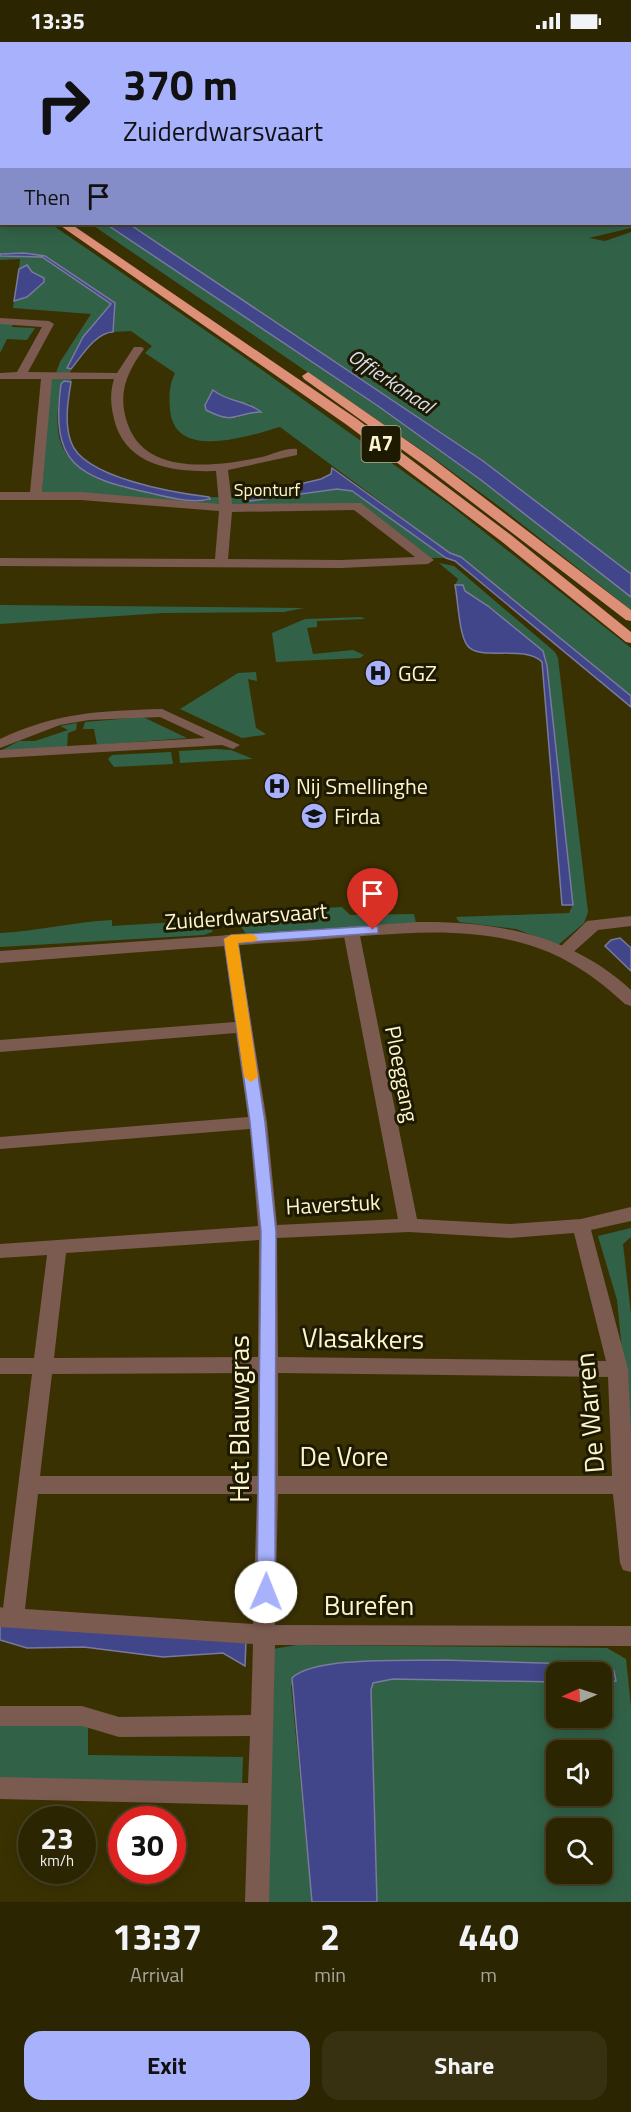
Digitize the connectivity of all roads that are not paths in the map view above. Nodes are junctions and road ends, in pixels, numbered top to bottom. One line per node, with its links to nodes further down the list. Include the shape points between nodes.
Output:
1 (65, 225): 17 (highway, A7, via 352,422 507,538)
2 (85, 225): 16 (highway, A7, via 428,461)
3 (0, 321): 5 (street, via 49,324)
4 (138, 349): 8 (street)
5 (21, 375): 6 (street); 7 (street)
6 (47, 375): 8 (street); 11 (street)
7 (0, 376)
8 (120, 376): 10 (street, via 116,401 120,428 128,442 140,452 166,462)
9 (293, 452): 10 (street)
10 (222, 469): 13 (street)
11 (36, 495): 12 (street, Sponturf); 13 (street, Sponturf)
12 (0, 496)
13 (226, 508): 15 (street); 15 (street, Sponturf, via 357,506 428,560)
14 (0, 562): 15 (street)
15 (221, 563)
16 (631, 617)
17 (631, 639)
18 (0, 744): 19 (street, via 58,721 162,713 228,743)
19 (0, 754)
20 (631, 921): 23 (street, via 593,925)
21 (351, 932): 22 (street, Zuiderdwarsvaart); 23 (street, Zuiderdwarsvaart, via 467,928 533,940); 31 (street, Ploeggang)
22 (231, 939): 24 (street, Zuiderdwarsvaart); 26 (street, Het Blauwgras)
23 (563, 952): 25 (street, Zuiderdwarsvaart, via 608,978)
24 (0, 957)
25 (631, 1000)
26 (243, 1027): 27 (street); 28 (street, Het Blauwgras)
27 (0, 1046)
28 (258, 1122): 29 (street); 33 (street, Het Blauwgras)
29 (0, 1143)
30 (631, 1214): 32 (street, Haverstuk)
31 (409, 1225): 32 (street, Haverstuk, via 510,1231); 33 (street, Haverstuk)
32 (581, 1226): 39 (street, De Warren)
33 (268, 1232): 34 (street, Haverstuk); 37 (street, Het Blauwgras)
34 (57, 1247): 35 (street, Haverstuk); 36 (street)
35 (0, 1251)
36 (43, 1365): 37 (street, Vlasakkers); 38 (street, Vlasakkers); 41 (street)
37 (269, 1365): 39 (street, Vlasakkers); 43 (street, Het Blauwgras)
38 (0, 1366)
39 (618, 1369): 40 (street, De Warren)
40 (627, 1447): 42 (street, De Warren)
41 (29, 1485): 43 (street, De Vore); 45 (street)
42 (623, 1485): 43 (street, De Vore); 44 (street, De Warren)
43 (268, 1486): 46 (street, Het Blauwgras)
44 (631, 1563)
45 (7, 1618): 46 (street, Burefen)
46 (265, 1635): 47 (street, Burefen); 49 (street, Het Blauwgras)
47 (631, 1636)
48 (0, 1716): 49 (street, via 82,1716 119,1727)
49 (262, 1725): 51 (street, Het Blauwgras)
50 (0, 1788): 51 (street)
51 (259, 1794): 52 (street, Het Blauwgras)
52 (257, 1902)

